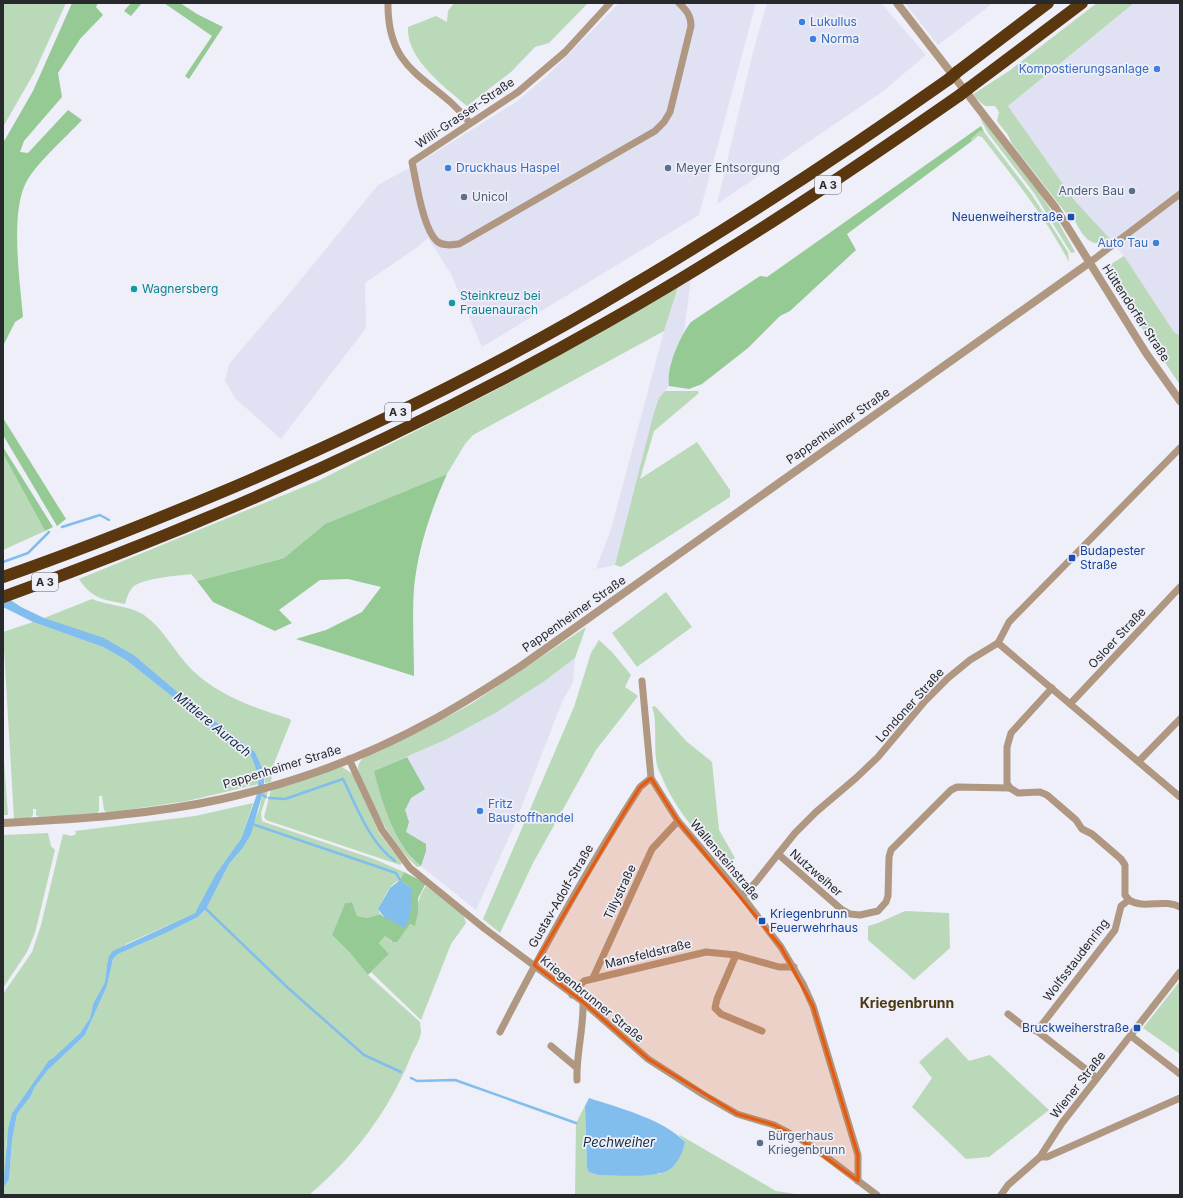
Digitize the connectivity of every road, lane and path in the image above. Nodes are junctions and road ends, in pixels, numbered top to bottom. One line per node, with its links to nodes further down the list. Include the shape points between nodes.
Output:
1 (388, 3): 8 (street, via 390,31 403,60 416,75 462,113)
2 (610, 3): 8 (street, Willi-Grasser-Straße, via 565,52 542,72 518,92)
3 (678, 3): 8 (street, Willi-Grasser-Straße, via 691,18 691,26 670,112 664,122 655,131 459,244 445,245 434,237 426,220 412,162)
4 (897, 3): 7 (street, Hüttendorfer Straße)
5 (1048, 3): 7 (highway, A 3)
6 (1082, 3): 7 (highway, A 3)
7 (959, 83): 10 (street, Hüttendorfer Straße, via 1034,178); 13 (highway, A 3, via 700,245 519,350 391,416 300,458 165,516); 15 (highway, A 3, via 765,227 564,347 404,430 306,476 196,524)
8 (470, 123)
9 (1180, 194): 10 (street)
10 (1089, 262): 11 (street, Hüttendorfer Straße, via 1146,353); 21 (street, Pappenheimer Straße, via 521,666 465,702 416,729)
11 (1180, 401)
12 (1180, 448): 16 (street, via 1009,622)
13 (3, 577)
14 (1180, 587): 19 (street, Osloer Straße)
15 (3, 597)
16 (998, 643): 18 (street); 28 (street, Londoner Straße, via 970,660 948,678 878,757 816,812)
17 (642, 681): 23 (street, Wallensteinstraße)
18 (1052, 688): 19 (street); 24 (street, via 1011,733 1008,740 1007,783)
19 (1070, 704): 22 (street)
20 (1180, 719): 22 (street)
21 (349, 759): 27 (street, Pappenheimer Straße, via 222,799 140,813); 33 (street, Kriegenbrunner Straße, via 382,830 410,868)
22 (1139, 761): 25 (street)
23 (651, 778): 26 (street, Wallensteinstraße); 33 (street, Gustav-Adolf-Straße, via 640,787)
24 (1010, 788): 28 (street, Nutzweiher, via 957,787 951,790 891,850 888,896 884,906 870,914 856,915 845,912); 30 (street, via 1018,793 1040,792 1047,795 1076,820 1082,829 1092,834 1121,859 1124,865 1125,895)
25 (1180, 797)
26 (678, 821): 29 (street, Wallensteinstraße); 36 (street, Tillystraße, via 652,849)
27 (3, 823)
28 (778, 854): 29 (street, Londoner Straße)
29 (742, 896): 34 (street, Wallensteinstraße)
30 (1129, 900): 31 (street, via 1136,904 1171,903); 41 (street, Wolfsstaudenring, via 1121,906 1115,930)
31 (1180, 907)
32 (736, 955): 34 (street, Mansfeldstraße, via 773,966); 36 (street, Mansfeldstraße, via 718,952 695,953); 40 (street, via 716,999 715,1008 721,1014)
33 (534, 965): 37 (street, Kriegenbrunner Straße); 42 (street, Gustav-Adolf-Straße)
34 (794, 967): 51 (street, Wallensteinstraße, via 813,1006 844,1106 858,1155)
35 (1180, 972): 43 (street, Wiener Straße)
36 (593, 978): 37 (street, Mansfeldstraße, via 584,981)
37 (572, 995): 38 (street, Kriegenbrunner Straße)
38 (583, 1002): 45 (street); 51 (street, Kriegenbrunner Straße, via 648,1059 737,1114 774,1125 797,1137)
39 (1008, 1014): 41 (street, via 1026,1028)
40 (762, 1031)
41 (1037, 1031): 47 (street)
42 (500, 1032)
43 (1131, 1036): 46 (street); 47 (street, Wiener Straße)
44 (551, 1046): 45 (street)
45 (576, 1067): 48 (street)
46 (1180, 1074)
47 (1097, 1078): 50 (street, Wiener Straße, via 1062,1123)
48 (577, 1080)
49 (1180, 1098): 50 (street, via 1047,1157)
50 (1040, 1157): 53 (street, via 1008,1185)
51 (858, 1181): 52 (street, Kriegenbrunner Straße)
52 (876, 1195)
53 (1001, 1195)

